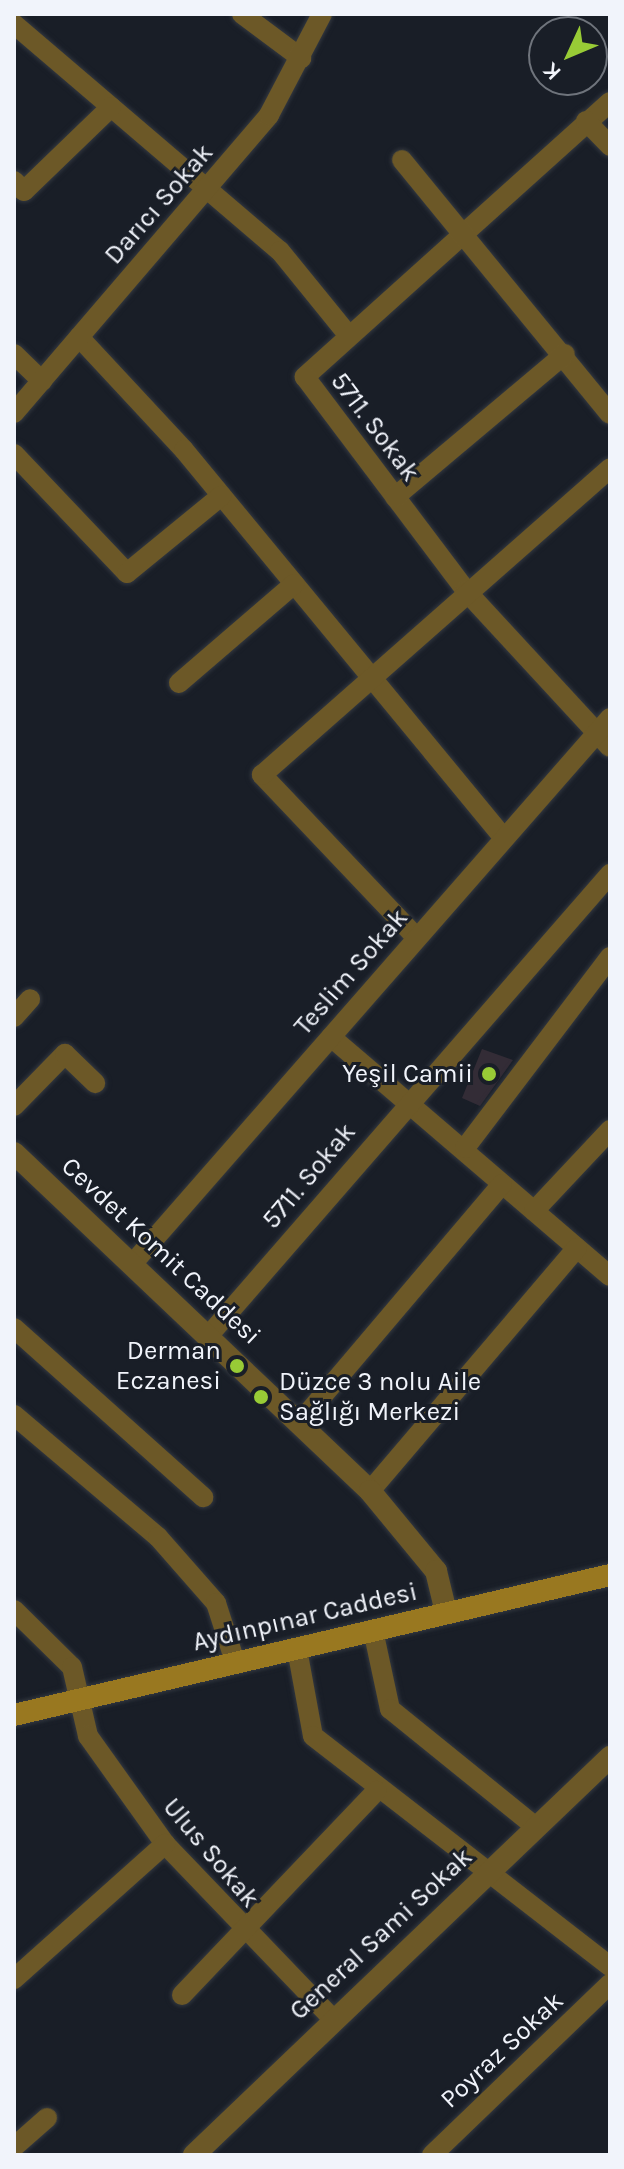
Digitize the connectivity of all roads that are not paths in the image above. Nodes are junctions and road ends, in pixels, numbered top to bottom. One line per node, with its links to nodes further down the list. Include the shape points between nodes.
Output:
1 (23, 14): 4 (street)
2 (242, 14): 5 (street)
3 (322, 14): 5 (street, Darıcı Sokak)
4 (14, 23): 7 (street)
5 (301, 58): 12 (street, Darıcı Sokak, via 269,115)
6 (610, 102): 8 (street, 5711. Sokak)
7 (111, 107): 11 (street, via 24,191); 12 (street)
8 (586, 121): 9 (street); 13 (street, 5711. Sokak)
9 (610, 146)
10 (402, 160): 13 (street)
11 (14, 181)
12 (206, 189): 14 (street, via 280,251); 15 (street, Darıcı Sokak)
13 (464, 233): 14 (street, 5711. Sokak); 17 (street)
14 (349, 336): 24 (street, 5711. Sokak, via 305,377)
15 (79, 337): 18 (street, Darıcı Sokak); 23 (street)
16 (14, 354): 18 (street)
17 (565, 354): 20 (street); 24 (street)
18 (42, 381): 19 (street, Darıcı Sokak)
19 (14, 413)
20 (610, 414)
21 (14, 454): 23 (street, via 127,573)
22 (610, 468): 26 (street)
23 (221, 496): 25 (street)
24 (395, 497): 26 (street, 5711. Sokak)
25 (294, 584): 27 (street); 28 (street)
26 (466, 591): 27 (street); 29 (street, 5711. Sokak)
27 (371, 676): 30 (street); 32 (street, via 262,775)
28 (179, 683)
29 (605, 732): 30 (street, Teslim Sokak)
30 (501, 835): 32 (street, Teslim Sokak)
31 (610, 874): 38 (street, 5711. Sokak)
32 (416, 937): 36 (street, Teslim Sokak)
33 (610, 957): 41 (street)
34 (30, 999): 35 (street)
35 (14, 1017)
36 (331, 1037): 38 (street); 46 (street, Teslim Sokak)
37 (95, 1083): 39 (street, via 65,1054)
38 (407, 1100): 41 (street); 49 (street, 5711. Sokak)
39 (14, 1106)
40 (610, 1130): 44 (street)
41 (465, 1148): 43 (street)
42 (14, 1153): 46 (street, Cevdet Komit Caddesi)
43 (502, 1184): 44 (street); 51 (street)
44 (534, 1211): 45 (street)
45 (577, 1248): 47 (street); 52 (street)
46 (134, 1262): 49 (street, Cevdet Komit Caddesi)
47 (606, 1267)
48 (14, 1328): 53 (street)
49 (210, 1334): 51 (street, Cevdet Komit Caddesi)
50 (14, 1415): 59 (street, via 158,1537 216,1603)
51 (302, 1420): 52 (street, Cevdet Komit Caddesi)
52 (370, 1491): 56 (street, Cevdet Komit Caddesi, via 436,1571)
53 (203, 1497)
54 (610, 1575): 56 (main road, Aydınpınar Caddesi)
55 (14, 1610): 60 (street, Ulus Sokak, via 72,1667)
56 (446, 1612): 57 (main road, Aydınpınar Caddesi)
57 (373, 1630): 58 (main road, Aydınpınar Caddesi); 64 (street, via 390,1709)
58 (297, 1649): 59 (main road, Aydınpınar Caddesi); 63 (street, via 313,1736)
59 (235, 1662): 60 (main road, Aydınpınar Caddesi)
60 (77, 1702): 61 (main road, Aydınpınar Caddesi); 65 (street, Ulus Sokak, via 88,1736)
61 (14, 1715)
62 (610, 1757): 64 (street, General Sami Sokak)
63 (376, 1791): 66 (street); 67 (street)
64 (533, 1825): 66 (street, General Sami Sokak)
65 (165, 1844): 67 (street, Ulus Sokak); 69 (street)
66 (492, 1869): 68 (street); 72 (street, General Sami Sokak)
67 (241, 1930): 71 (street); 72 (street, Ulus Sokak)
68 (610, 1966)
69 (14, 1979)
70 (610, 1984): 76 (street, Poyraz Sokak)
71 (182, 1995)
72 (332, 2018): 75 (street, General Sami Sokak)
73 (47, 2118): 74 (street)
74 (14, 2147)
75 (194, 2155)
76 (432, 2155)

